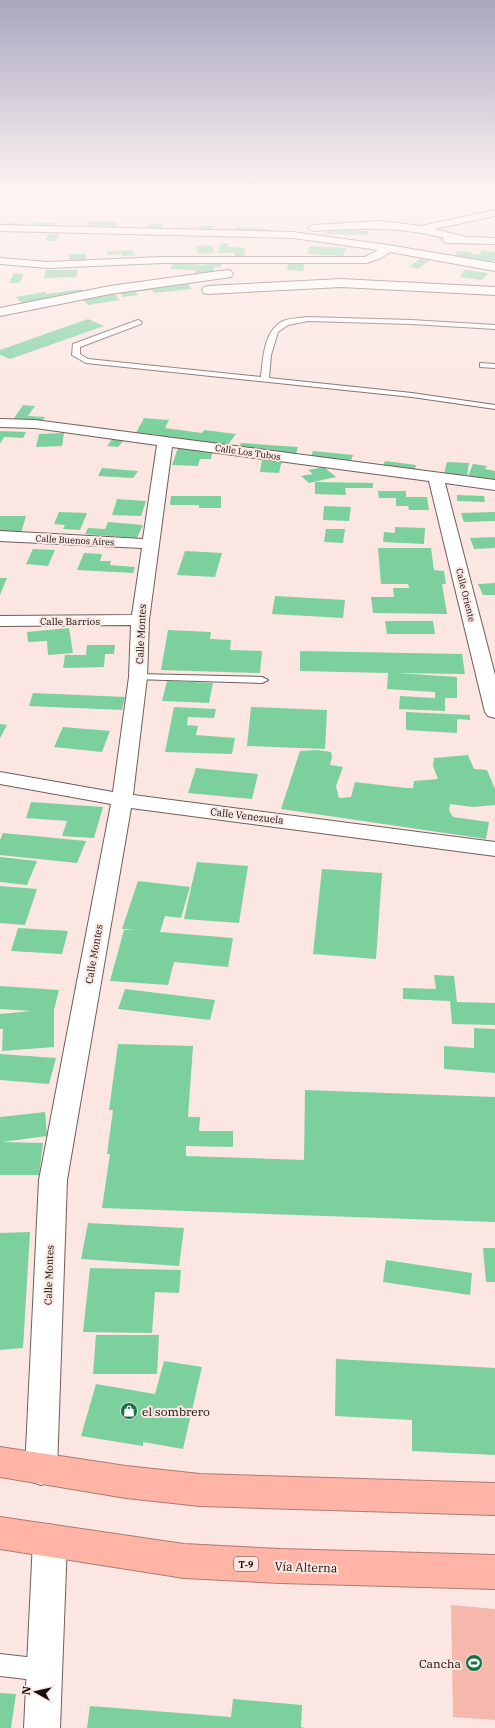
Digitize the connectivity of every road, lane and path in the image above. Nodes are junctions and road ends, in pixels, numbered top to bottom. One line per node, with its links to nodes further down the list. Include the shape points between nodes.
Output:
1 (243, 269): 4 (street, via 229,274 110,290)
2 (208, 290): 3 (street, via 341,282)
3 (495, 291)
4 (0, 312)
5 (138, 322): 9 (lane, via 76,346 76,355 86,361)
6 (495, 327): 9 (lane, via 308,319 286,323 275,331 267,355)
7 (483, 365): 8 (lane)
8 (495, 366)
9 (265, 380): 10 (lane, via 412,395)
10 (495, 407)
11 (0, 423): 12 (street, Calle Los Tubos, via 35,424)
12 (165, 440): 13 (street, Calle Los Tubos); 16 (street, Calle Montes)
13 (436, 478): 14 (street, Calle Los Tubos); 21 (street, Calle Oriente)
14 (495, 485)
15 (0, 536): 16 (street, Calle Buenos Aires)
16 (150, 544): 17 (street, Calle Montes)
17 (140, 620): 18 (street, Calle Barrios); 19 (street, Calle Montes)
18 (0, 621)
19 (138, 677): 20 (lane); 23 (street, Calle Montes)
20 (262, 680)
21 (495, 712)
22 (0, 778): 23 (street, Calle Venezuela)
23 (122, 800): 24 (street, Calle Venezuela); 26 (street, Calle Montes, via 53,1180)
24 (495, 849)
25 (0, 1462): 26 (highway)
26 (42, 1470): 27 (highway, via 200,1490)
27 (495, 1499)
28 (0, 1533): 29 (highway, Vía Alterna / T-9)
29 (50, 1541): 30 (highway, Vía Alterna / T-9, via 184,1561); 32 (street)
30 (495, 1572)
31 (0, 1665): 32 (lane)
32 (44, 1670): 33 (street)
33 (42, 1728)

